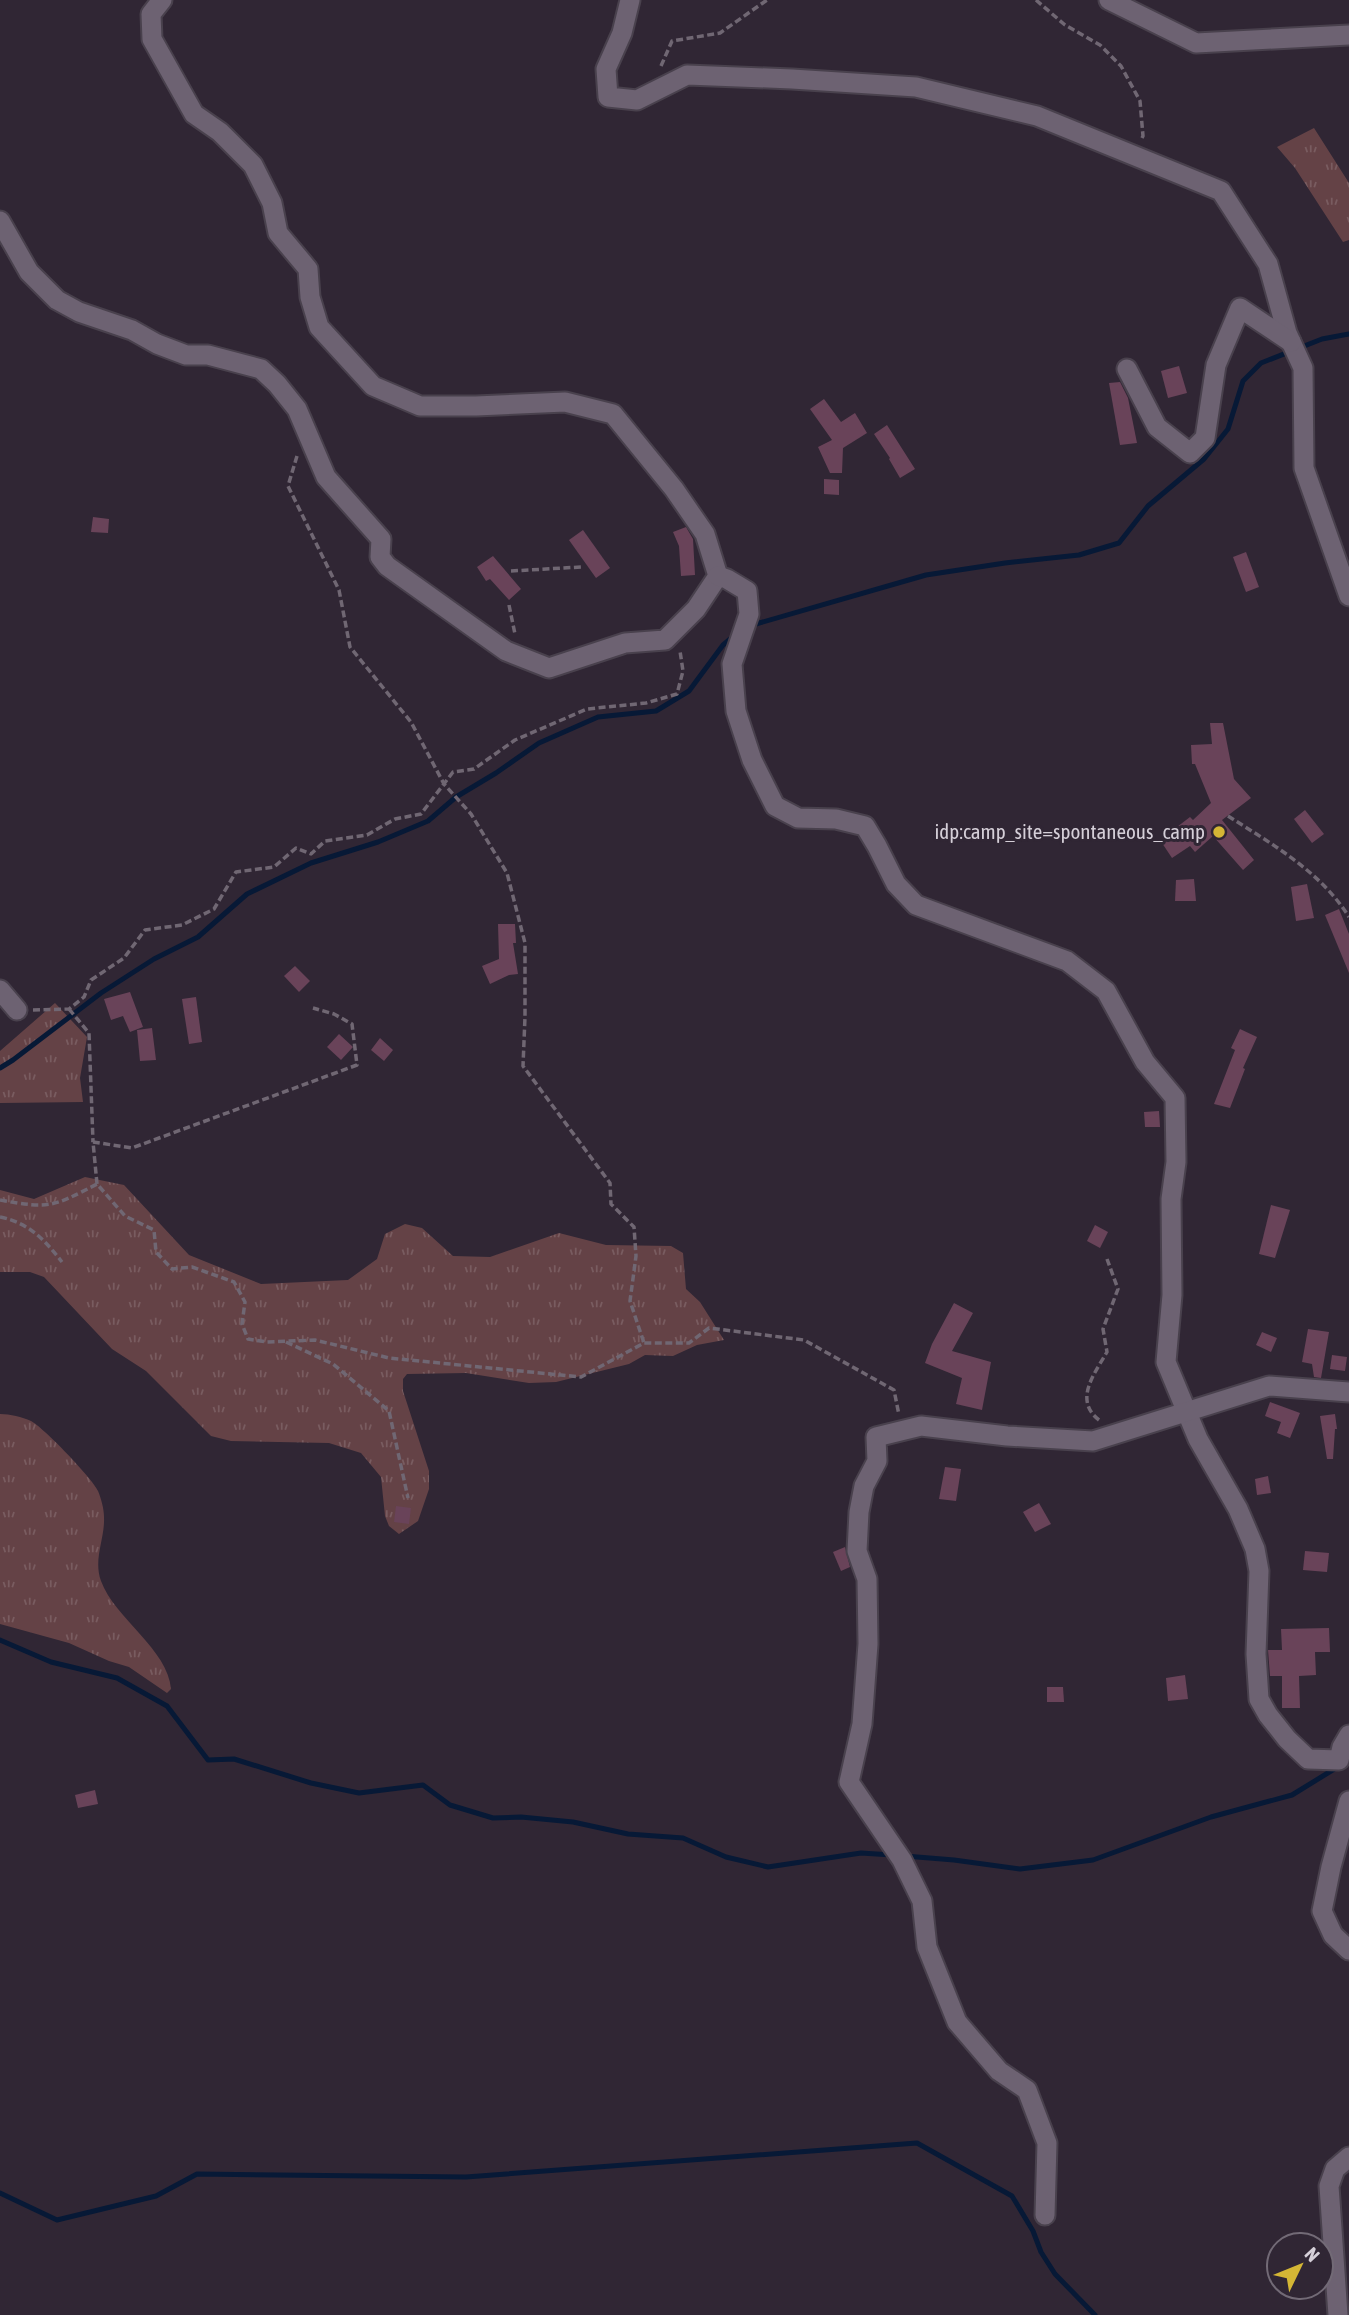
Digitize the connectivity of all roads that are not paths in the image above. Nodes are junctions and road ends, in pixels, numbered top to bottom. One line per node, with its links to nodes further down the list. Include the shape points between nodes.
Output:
1 (162, 0): 8 (street, via 152,14 152,39 194,114 253,165 272,204 278,233 308,269 319,327 373,386 420,406 565,402 613,414 705,534)
2 (630, 0): 6 (street, via 607,69 608,97 637,100 687,75 916,87 1037,116 1221,191 1268,264)
3 (1110, 0): 4 (street, via 1196,43)
4 (1349, 35)
5 (0, 221): 8 (street, via 29,272 57,300 186,355 208,355 261,369 297,409 326,477 381,539 380,557 387,566 506,651 549,668 625,643 665,640 696,609)
6 (1291, 342): 7 (street, via 1240,308 1216,365 1205,438 1190,453 1157,427); 9 (street, via 1303,368 1304,468)
7 (1127, 369)
8 (718, 576): 13 (street, via 747,591 749,614 732,664 736,711 752,760 775,806 798,818 836,818 864,826 896,884 916,905 1067,961 1105,990 1145,1062 1175,1098 1172,1294 1166,1363)
9 (1349, 596)
10 (0, 990): 11 (street)
11 (17, 1010)
12 (1349, 1392): 13 (street, via 1269,1386)
13 (1188, 1412): 14 (street, via 1255,1549 1259,1699 1268,1716 1308,1759 1339,1760 1342,1747); 18 (street, via 1093,1441 921,1426 876,1437 877,1461 864,1486 857,1551 867,1579 869,1644 862,1724 849,1782 902,1860 922,1901 927,1947 957,2022 999,2071 1027,2090 1047,2143)
14 (1349, 1744)
15 (1349, 1801): 16 (street, via 1322,1911 1332,1935)
16 (1349, 1950)
17 (1349, 2157): 19 (street, via 1335,2169 1329,2186)
18 (1045, 2215)
19 (1338, 2315)

